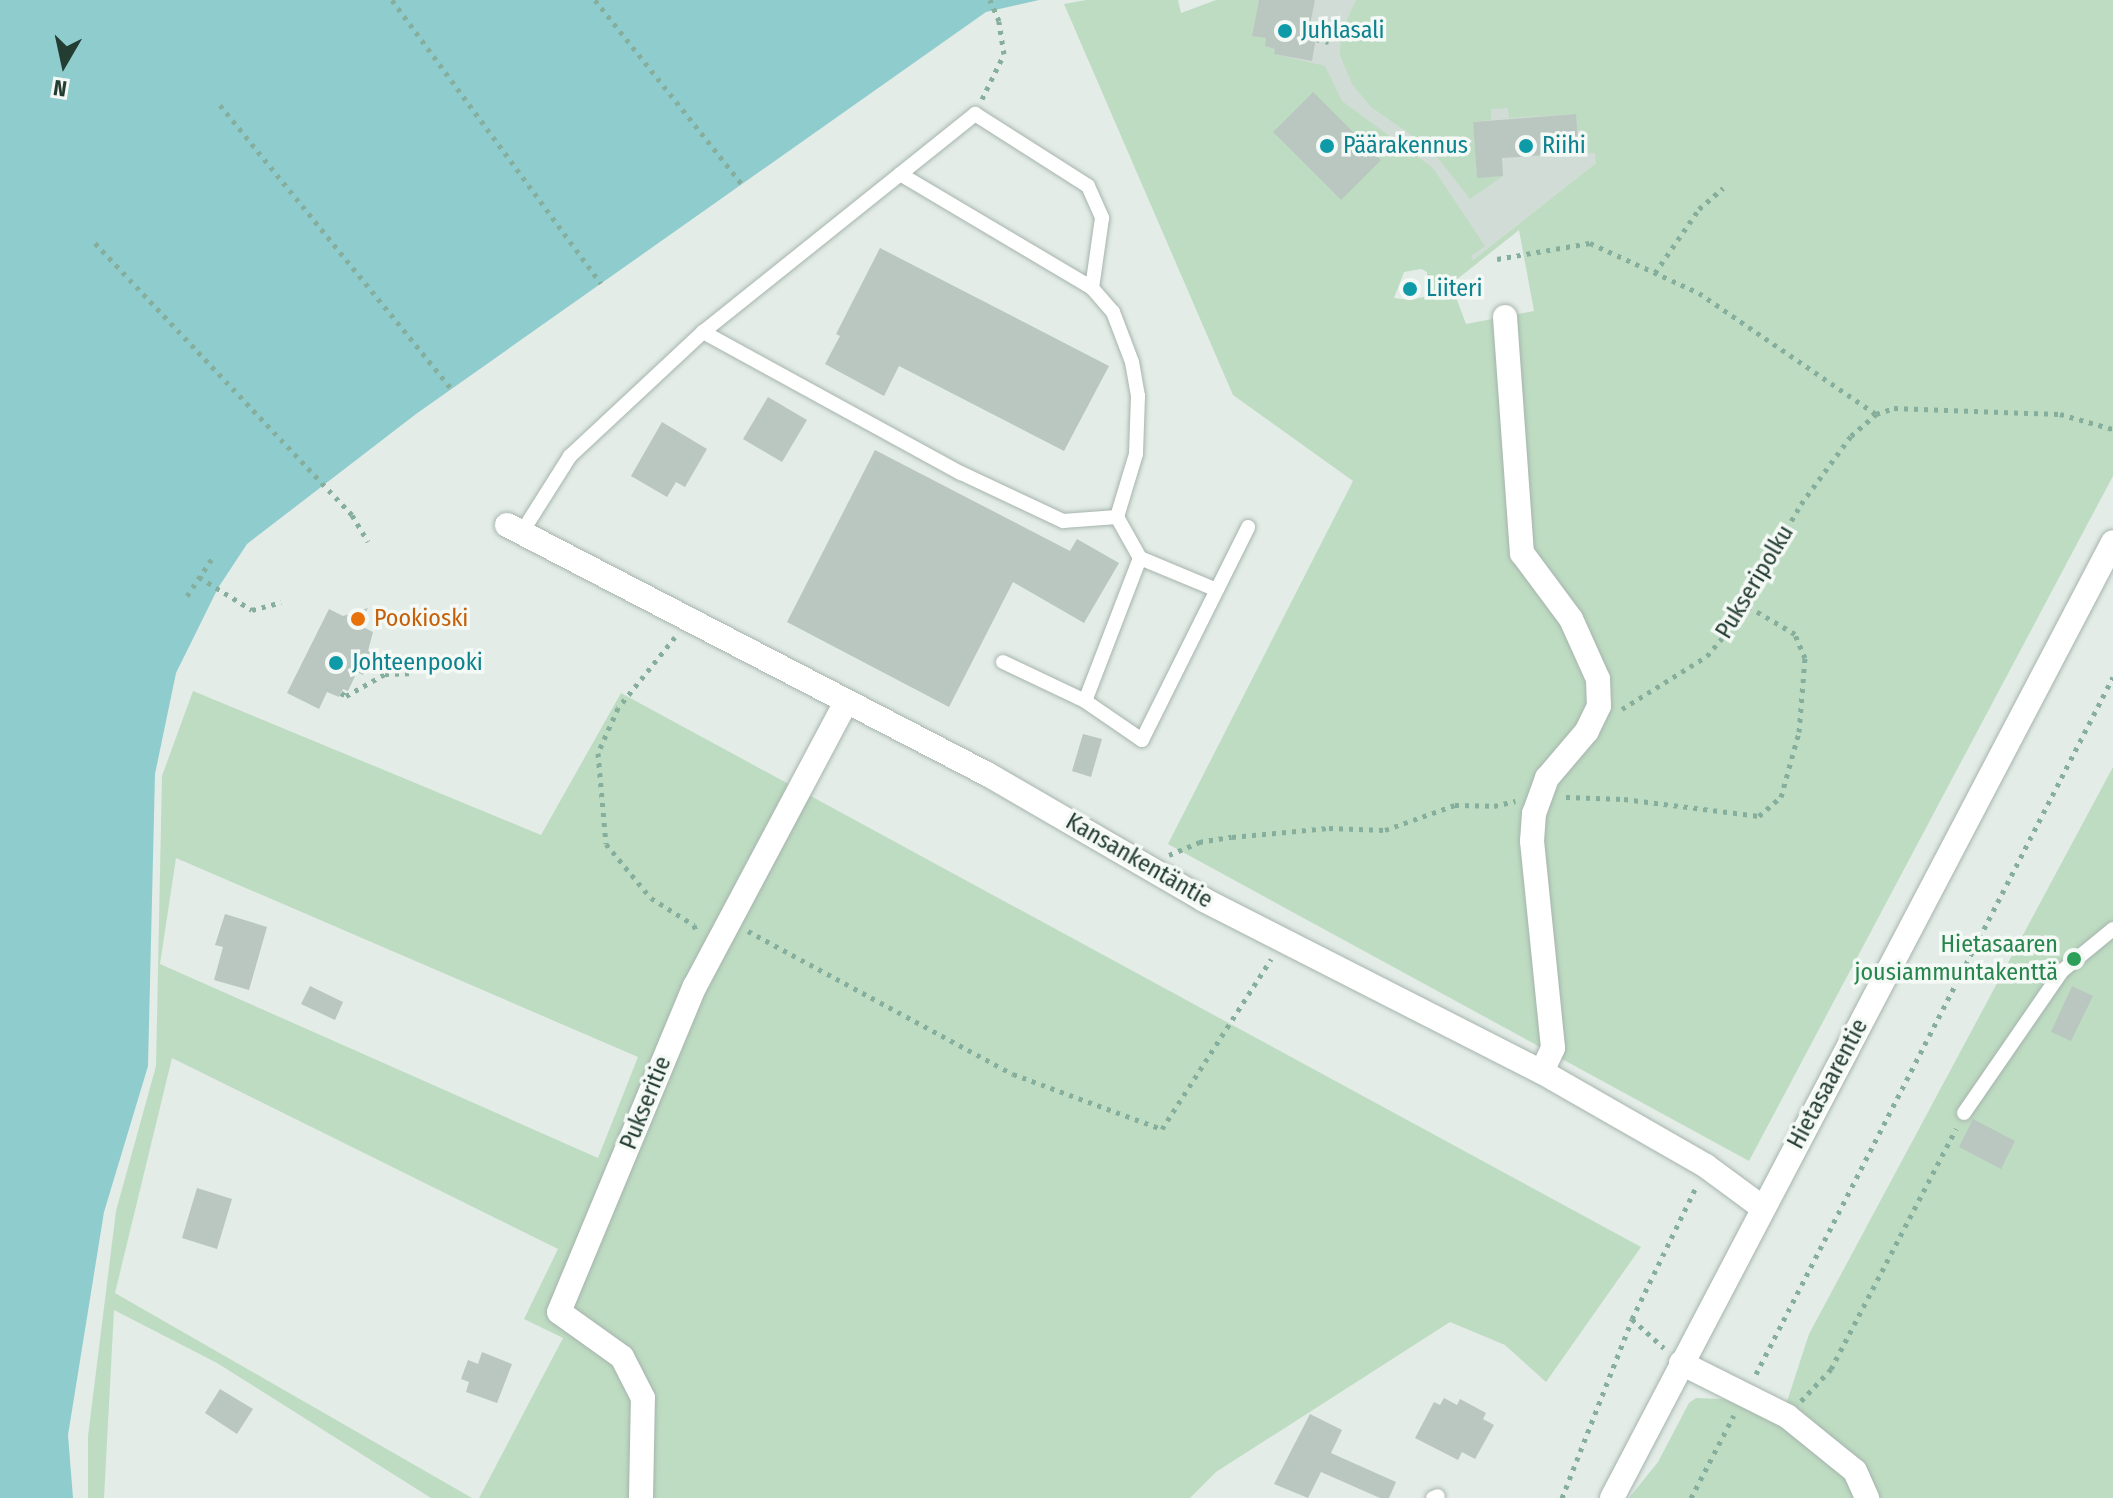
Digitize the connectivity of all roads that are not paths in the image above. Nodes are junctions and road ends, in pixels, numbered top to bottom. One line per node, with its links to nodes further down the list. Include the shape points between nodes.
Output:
1 (900, 174): 2 (lane); 2 (lane, via 975,114 1088,186 1102,218); 4 (lane)
2 (1092, 288): 5 (lane, via 1113,312 1138,396 1136,454)
3 (1505, 317): 15 (street, via 1522,553 1571,619 1598,679 1599,706 1587,731 1542,786 1534,813 1532,841 1553,1048)
4 (703, 332): 5 (lane, via 961,473 1063,521); 7 (lane, via 570,456)
5 (1117, 517): 9 (lane)
6 (1248, 527): 10 (lane)
7 (515, 529): 13 (street, Kansankentäntie)
8 (2113, 542): 17 (street, Hietasaarentie)
9 (1140, 558): 10 (lane); 12 (lane)
10 (1217, 590): 12 (lane, via 1142,740)
11 (1003, 662): 12 (lane)
12 (1085, 701)
13 (846, 702): 15 (street, Kansankentäntie, via 987,774 1283,940); 19 (street, Pukseritie, via 707,964 559,1312 622,1357 643,1398)
14 (2113, 929): 16 (lane, via 2062,971)
15 (1542, 1072): 17 (street, Kansankentäntie, via 1706,1166)
16 (1964, 1113)
17 (1763, 1208): 18 (street, Hietasaarentie)
18 (1681, 1363): 20 (street, Hietasaarentie); 21 (street, via 1787,1416 1855,1471)
19 (641, 1498)
20 (1612, 1498)
21 (1867, 1498)

